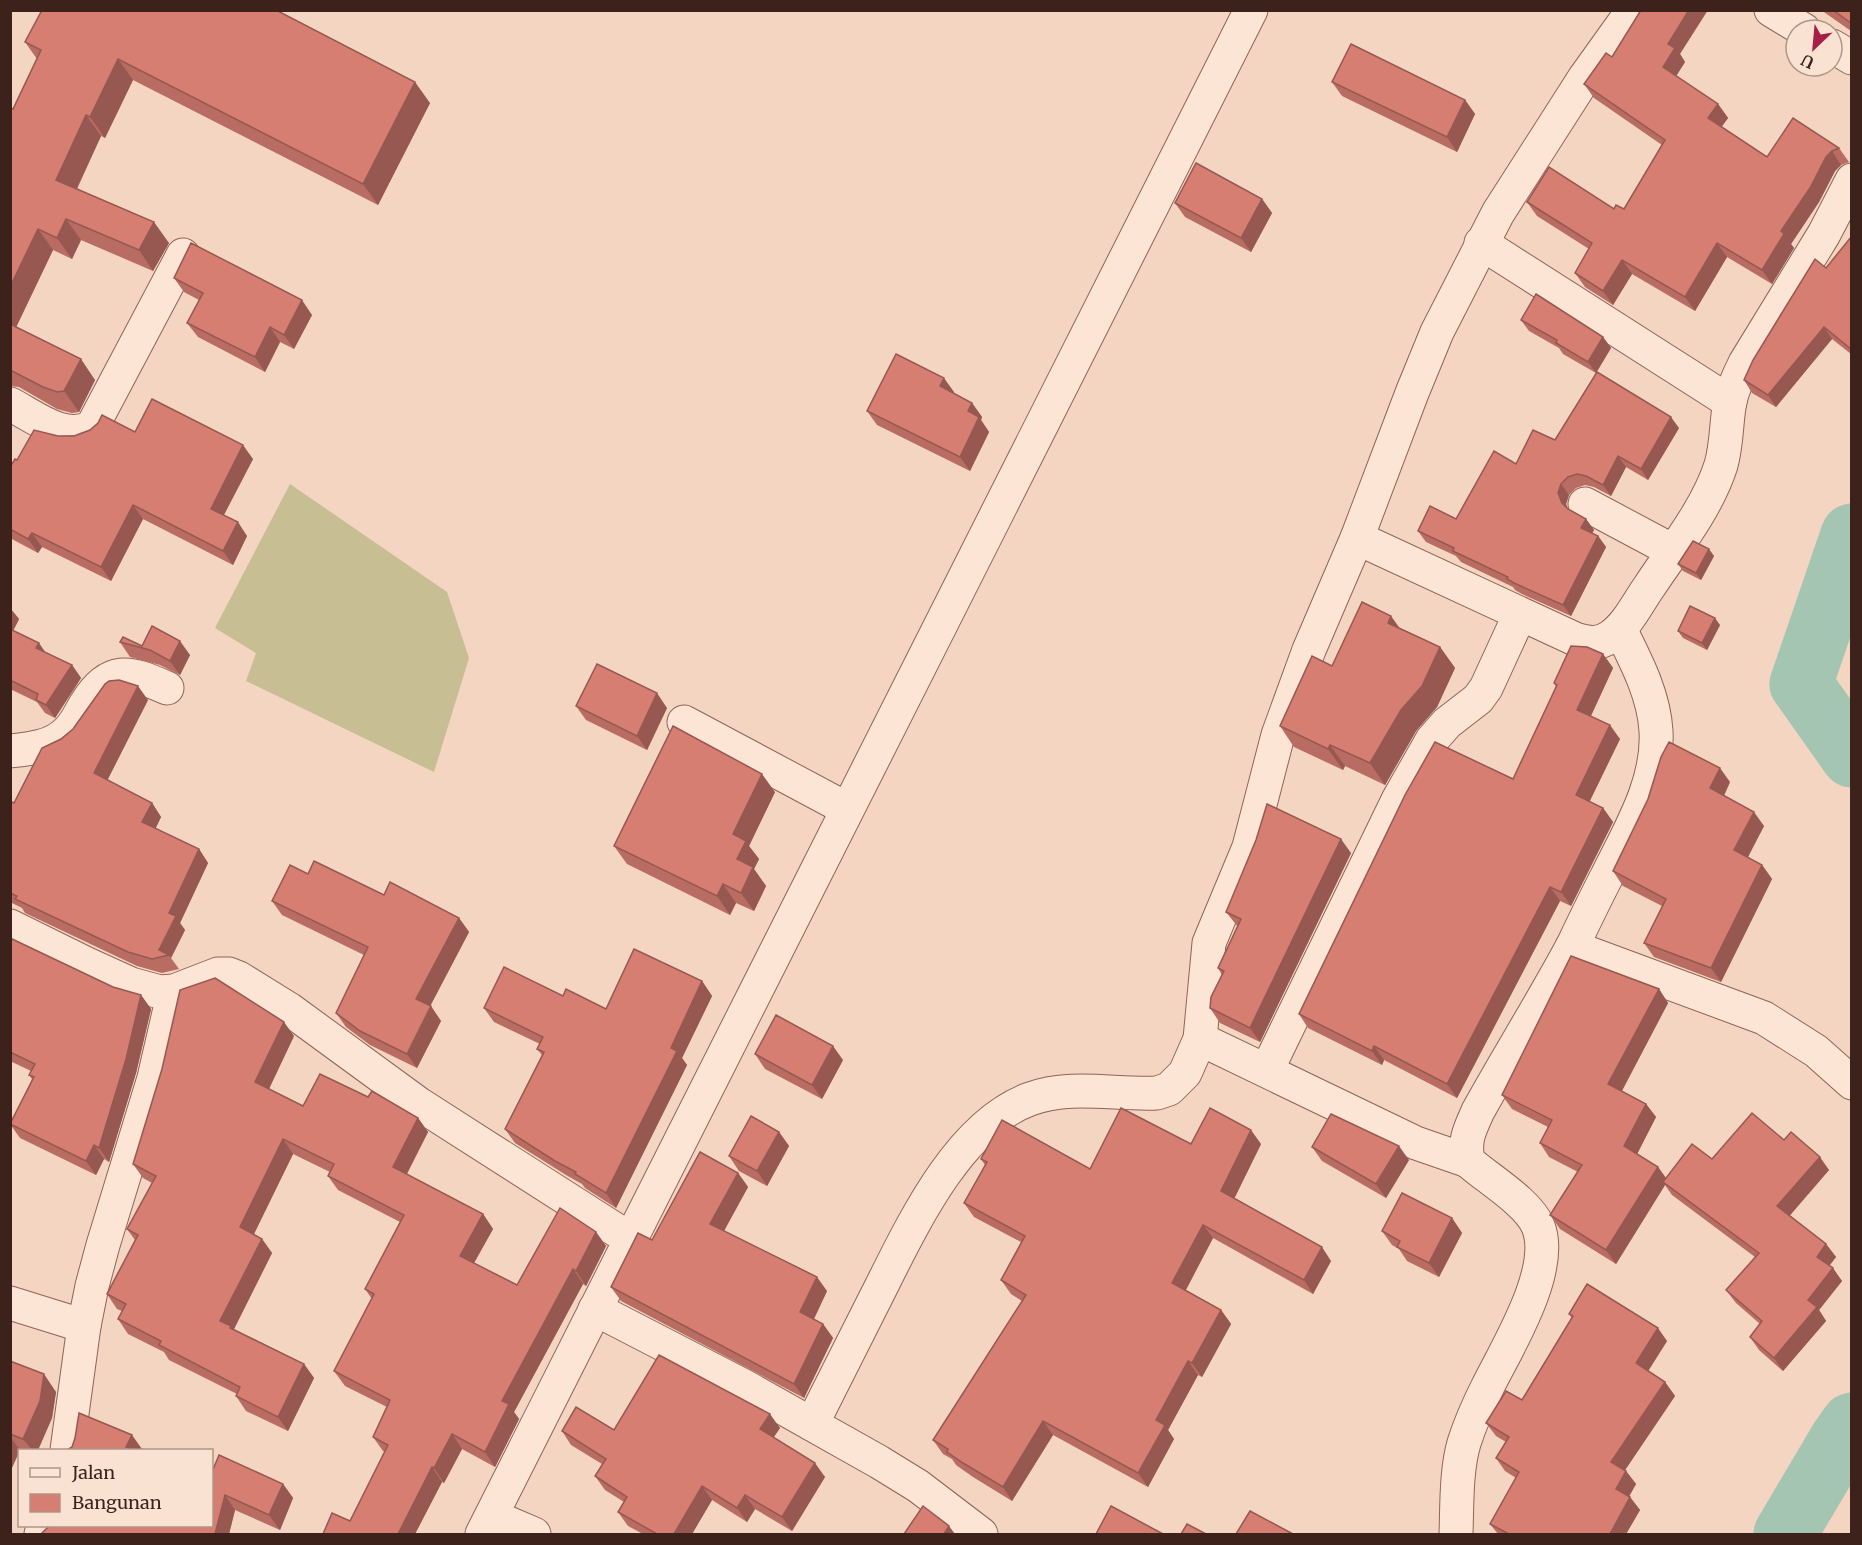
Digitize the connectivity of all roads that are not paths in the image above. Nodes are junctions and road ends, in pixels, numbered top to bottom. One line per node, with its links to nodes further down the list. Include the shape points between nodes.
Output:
1 (1251, 10): 18 (street)
2 (1633, 10): 6 (street, via 1585,77)
3 (1771, 10): 4 (street)
4 (1784, 18)
5 (1851, 180): 8 (street, via 1824,234 1745,363)
6 (1481, 243): 8 (street); 11 (street, via 1429,353)
7 (183, 255): 9 (street, via 92,427 71,433)
8 (1730, 402): 12 (street, via 1721,464)
9 (10, 404)
10 (1585, 504): 12 (street)
11 (1356, 538): 13 (street); 22 (street, via 1291,698 1249,847 1209,943)
12 (1673, 552): 14 (street)
13 (1521, 614): 14 (street, via 1589,643 1601,642); 23 (street, via 1478,699 1447,723 1420,760)
14 (1620, 629): 20 (street, via 1650,701 1656,731 1655,755 1651,780 1636,818)
15 (167, 688): 17 (street, via 145,678 120,674 96,689 66,734 44,746)
16 (684, 722): 18 (street)
17 (10, 751)
18 (847, 809): 26 (street)
19 (10, 926): 21 (street, via 131,984 160,992)
20 (1572, 947): 24 (street, via 1764,1018 1816,1051); 25 (street, via 1468,1133)
21 (174, 991): 26 (street, via 219,974 239,978 289,1009 419,1104); 29 (street, via 154,1078 103,1245)
22 (1200, 1039): 23 (street); 30 (street, via 1185,1073 1169,1089 1138,1094 1053,1092 1010,1108 989,1123 950,1165 921,1212)
23 (1267, 1070): 25 (street, via 1416,1143)
24 (1851, 1083)
25 (1468, 1161): 35 (street, via 1526,1209 1538,1225 1541,1259 1536,1283 1463,1446)
26 (630, 1239): 28 (street)
27 (10, 1303): 29 (street)
28 (595, 1309): 30 (street); 32 (street)
29 (84, 1326): 31 (street)
30 (812, 1424): 34 (street, via 918,1486)
31 (67, 1449)
32 (487, 1525): 33 (street)
33 (534, 1534)
34 (981, 1534)
35 (1456, 1534)

